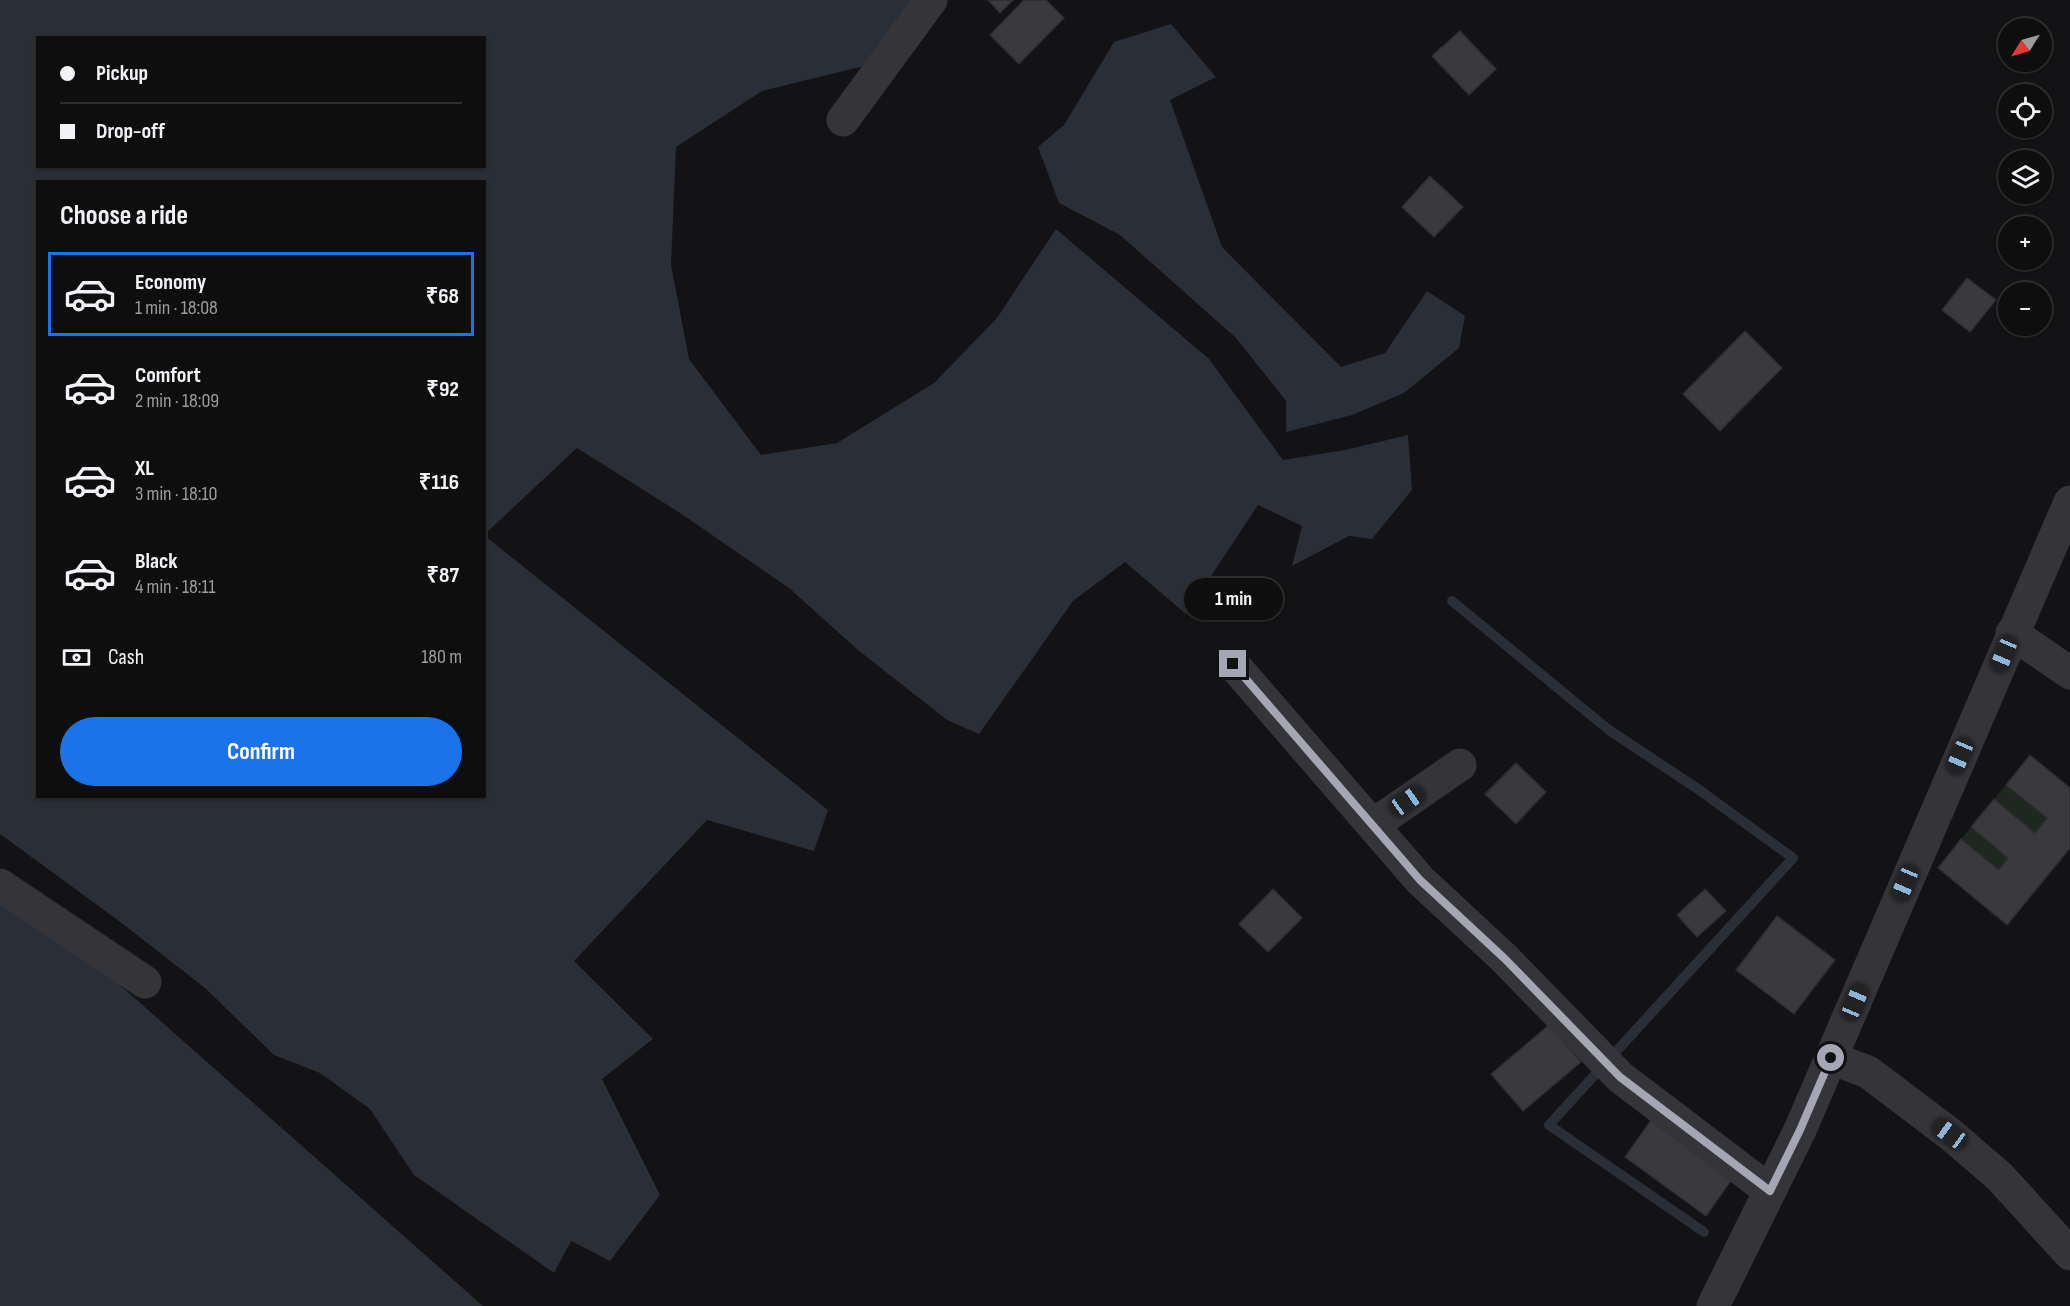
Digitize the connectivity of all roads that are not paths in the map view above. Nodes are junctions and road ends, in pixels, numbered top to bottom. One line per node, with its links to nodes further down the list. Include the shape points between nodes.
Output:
1 (931, 0): 2 (street)
2 (843, 120)
3 (2070, 502): 4 (street)
4 (2012, 633): 6 (street); 11 (street)
5 (1233, 664): 8 (street)
6 (2070, 673)
7 (1460, 765): 8 (street)
8 (1373, 825): 12 (street, via 1420,880 1627,1082)
9 (0, 885): 10 (street)
10 (145, 982)
11 (1831, 1058): 12 (street); 13 (street, via 1868,1072 1950,1134 2000,1177)
12 (1770, 1191): 14 (street)
13 (2070, 1254)
14 (1713, 1306)

